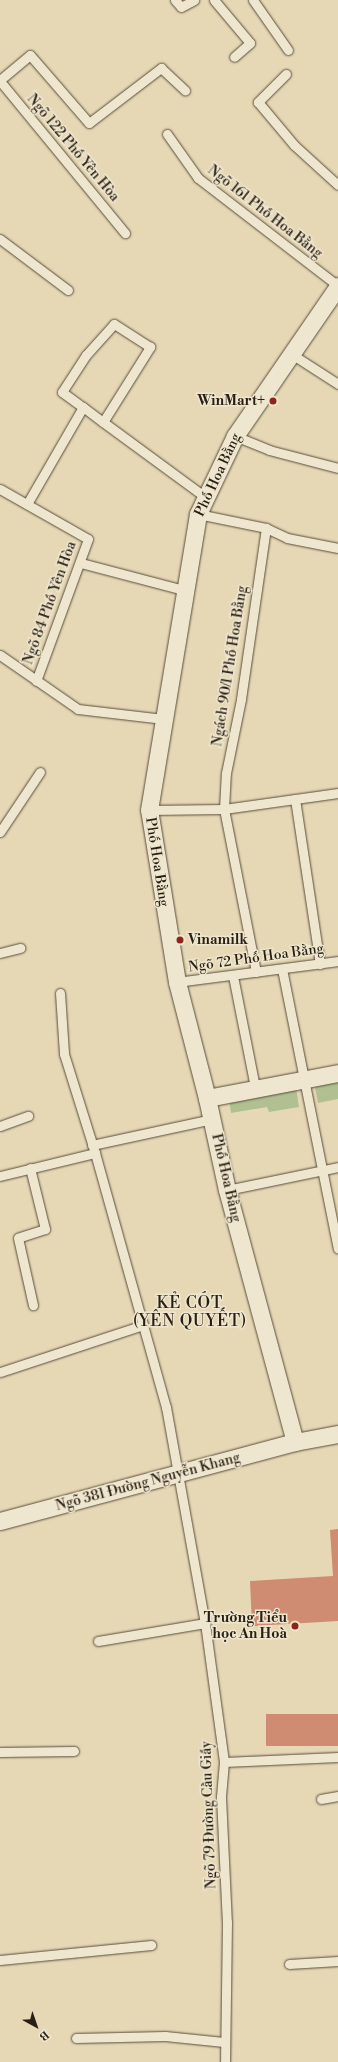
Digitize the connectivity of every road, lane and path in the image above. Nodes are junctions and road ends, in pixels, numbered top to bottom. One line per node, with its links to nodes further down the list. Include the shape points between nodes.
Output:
1 (175, 0): 2 (lane, via 181,7)
2 (194, 0)
3 (214, 0): 6 (lane, via 250,43)
4 (253, 0): 5 (lane)
5 (288, 50)
6 (234, 57)
7 (286, 74): 11 (lane, via 258,102 294,145)
8 (0, 81): 9 (lane, via 30,55 89,123 161,68); 12 (lane, Ngõ 122 Phố Yên Hòa)
9 (185, 90)
10 (167, 134): 14 (lane, Ngõ 161 Phố Hoa Bằng, via 198,178)
11 (338, 185)
12 (125, 233)
13 (0, 238): 15 (lane)
14 (338, 286): 16 (street, Phố Hoa Bằng)
15 (68, 290)
16 (293, 355): 17 (lane); 20 (street, Phố Hoa Bằng)
17 (338, 384)
18 (83, 407): 19 (lane); 19 (lane, via 62,392 86,355 114,324 150,347); 24 (lane)
19 (103, 422): 23 (lane)
20 (235, 436): 21 (lane, via 269,450); 23 (street, Phố Hoa Bằng)
21 (338, 468)
22 (0, 489): 24 (lane, Ngõ 84 Phố Yên Hòa)
23 (205, 497): 25 (street, Phố Hoa Bằng)
24 (27, 504): 28 (lane, Ngõ 84 Phố Yên Hòa, via 88,539)
25 (198, 514): 26 (lane); 29 (street, Phố Hoa Bằng)
26 (266, 528): 27 (lane, via 287,538); 36 (lane, Ngách 90/1 Phố Hoa Bằng, via 241,699 226,773)
27 (338, 548)
28 (81, 563): 29 (lane); 31 (lane, Ngõ 84 Phố Yên Hòa)
29 (184, 590): 32 (street, Phố Hoa Bằng)
30 (0, 655): 31 (lane)
31 (36, 681): 32 (lane, via 78,710)
32 (163, 719): 37 (street, Phố Hoa Bằng)
33 (40, 772): 38 (lane)
34 (338, 793): 35 (lane)
35 (296, 799): 36 (lane); 42 (lane)
36 (224, 809): 37 (lane); 44 (lane, Ngách 90/1 Phố Hoa Bằng)
37 (149, 810): 46 (street, Phố Hoa Bằng)
38 (0, 832)
39 (20, 948): 40 (lane)
40 (0, 953)
41 (338, 960): 42 (lane, Ngõ 72 Phố Hoa Bằng)
42 (320, 964): 43 (lane, Ngõ 72 Phố Hoa Bằng)
43 (282, 969): 44 (lane, Ngõ 72 Phố Hoa Bằng); 49 (lane)
44 (256, 972): 45 (lane, Ngõ 72 Phố Hoa Bằng)
45 (233, 976): 46 (lane, Ngõ 72 Phố Hoa Bằng); 50 (lane)
46 (177, 982): 51 (street, Phố Hoa Bằng)
47 (60, 994): 55 (lane, Ngõ 79 Đường Cầu Giấy, via 64,1054)
48 (338, 1073): 49 (street)
49 (305, 1080): 50 (street); 58 (lane)
50 (255, 1088): 51 (street)
51 (207, 1098): 53 (street, Phố Hoa Bằng)
52 (28, 1116): 54 (lane)
53 (212, 1119): 55 (lane); 60 (street, Phố Hoa Bằng)
54 (0, 1126)
55 (93, 1149): 57 (lane); 63 (lane, Ngõ 79 Đường Cầu Giấy)
56 (338, 1167): 58 (lane)
57 (30, 1168): 59 (lane); 62 (lane, via 45,1229 18,1238)
58 (323, 1169): 60 (lane); 61 (lane)
59 (0, 1176)
60 (227, 1190): 66 (street, Phố Hoa Bằng)
61 (338, 1248)
62 (33, 1304)
63 (143, 1326): 64 (lane); 67 (lane, Ngõ 79 Đường Cầu Giấy, via 166,1407)
64 (0, 1372)
65 (338, 1434): 66 (street, Ngõ 381 Đường Nguyễn Khang)
66 (295, 1442): 67 (street, Ngõ 381 Đường Nguyễn Khang)
67 (178, 1474): 68 (street, Ngõ 381 Đường Nguyễn Khang); 69 (lane, Ngõ 79 Đường Cầu Giấy)
68 (0, 1521)
69 (205, 1623): 70 (lane); 74 (lane, Ngõ 79 Đường Cầu Giấy)
70 (98, 1641)
71 (74, 1751): 72 (lane)
72 (0, 1752)
73 (338, 1757): 74 (lane)
74 (224, 1762): 82 (lane, Ngõ 79 Đường Cầu Giấy, via 221,1797 227,1922)
75 (338, 1796): 76 (lane)
76 (321, 1799)
77 (151, 1945): 78 (lane)
78 (0, 1960)
79 (338, 1960): 80 (lane)
80 (289, 1964)
81 (76, 2038): 82 (lane, via 165,2036)
82 (224, 2042): 83 (lane, Ngõ 79 Đường Cầu Giấy)
83 (224, 2062)

